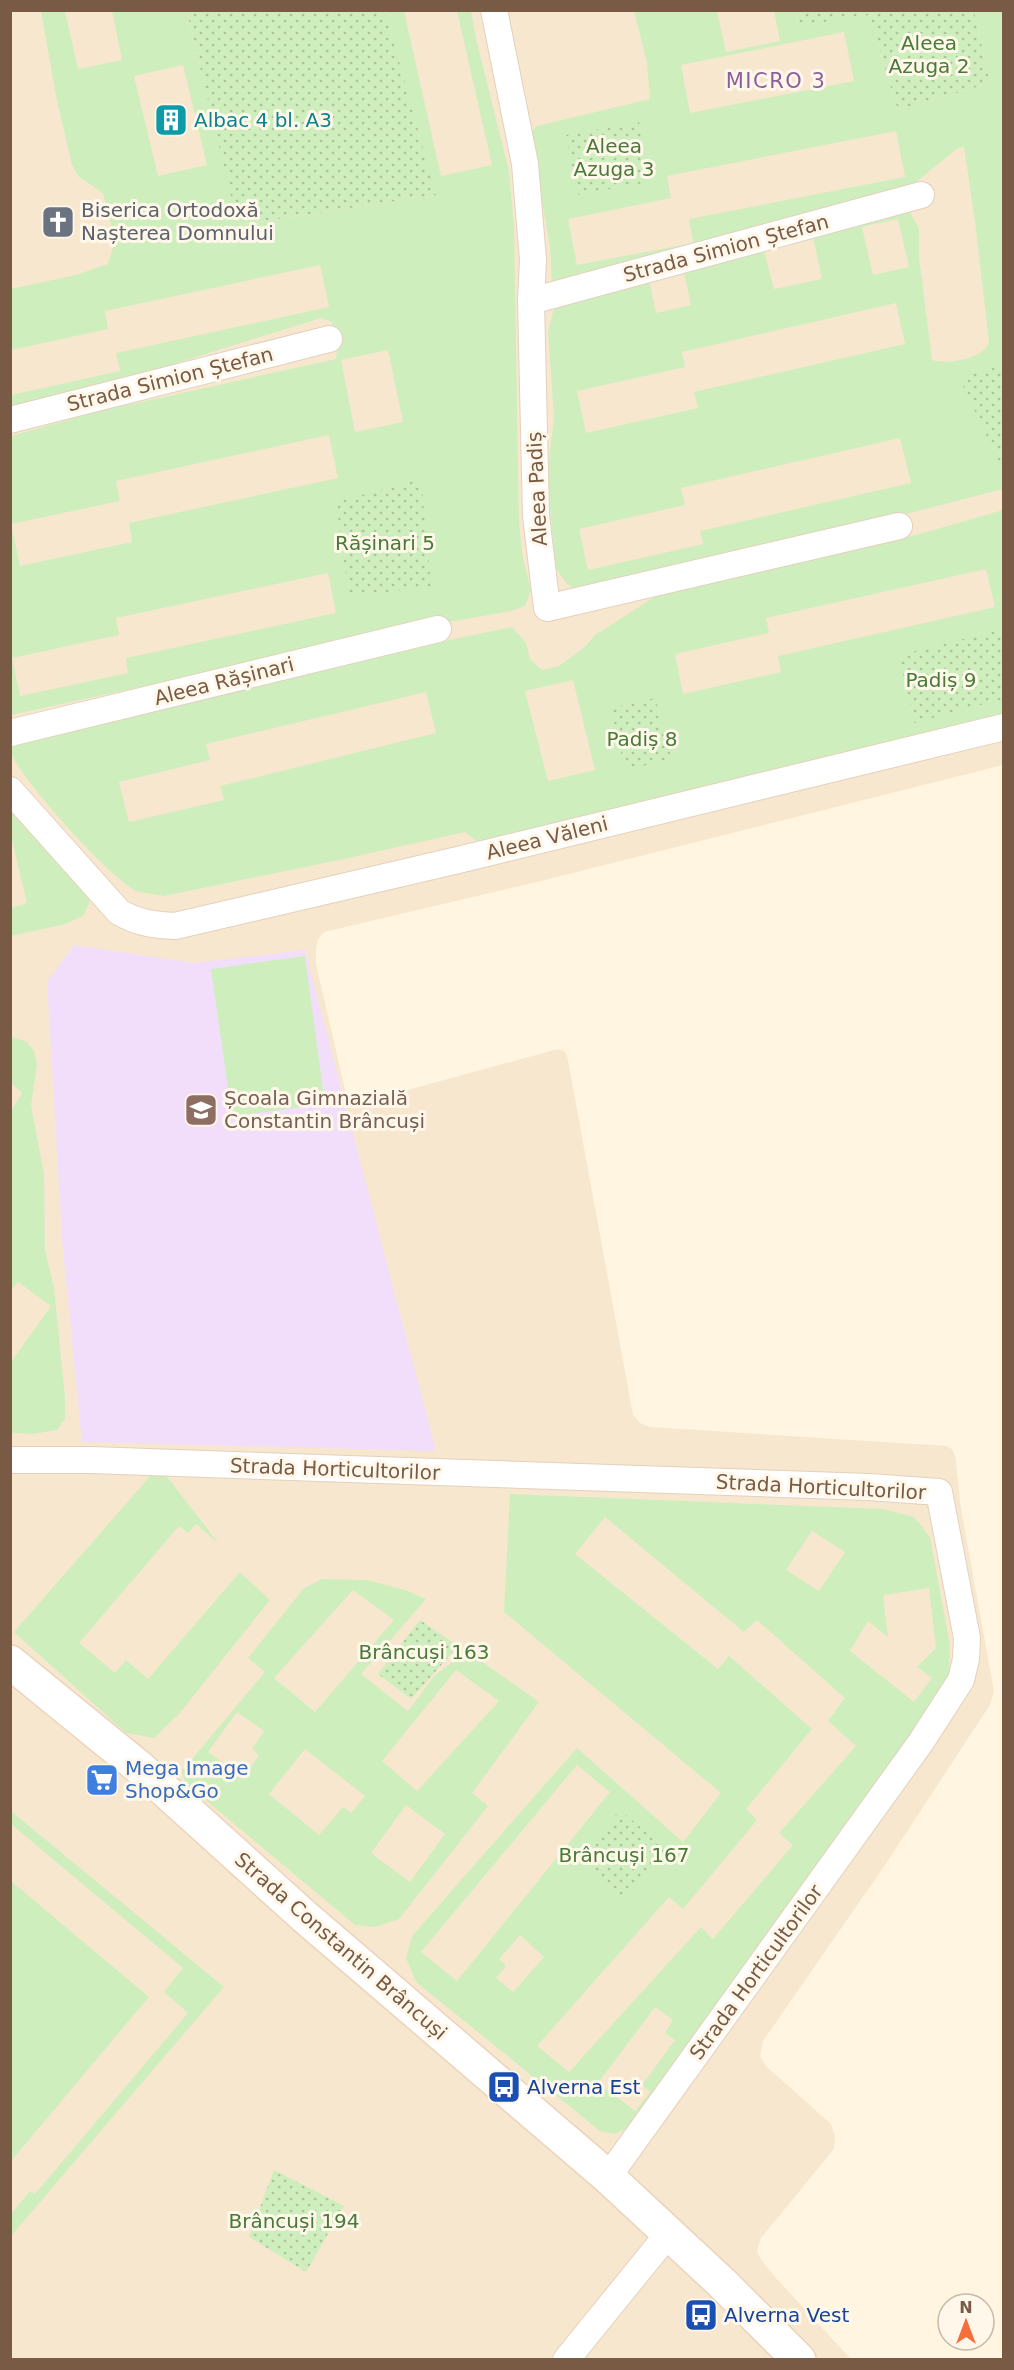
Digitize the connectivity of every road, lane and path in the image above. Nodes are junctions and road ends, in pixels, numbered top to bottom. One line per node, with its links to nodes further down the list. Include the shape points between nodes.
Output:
1 (494, 10): 3 (street, Aleea Padiș, via 525,164 533,260)
2 (921, 195): 3 (street, Strada Simion Ștefan)
3 (531, 302): 6 (street, Aleea Padiș, via 536,516 547,609)
4 (329, 339): 5 (street, Strada Simion Ștefan)
5 (10, 420)
6 (899, 526)
7 (438, 629): 9 (street, Aleea Rășinari)
8 (1004, 727): 10 (street, Aleea Văleni, via 175,926 135,921 119,912)
9 (10, 733)
10 (10, 790)
11 (10, 1460): 13 (street, Strada Horticultorilor, via 939,1492 967,1638 961,1680 921,1742)
12 (10, 1662): 13 (main road, Strada Constantin Brâncuși, via 140,1768 305,1917)
13 (608, 2177): 14 (main road, Strada Constantin Brâncuși)
14 (669, 2233): 15 (street); 16 (main road, Strada Constantin Brâncuși)
15 (566, 2360)
16 (799, 2360)

